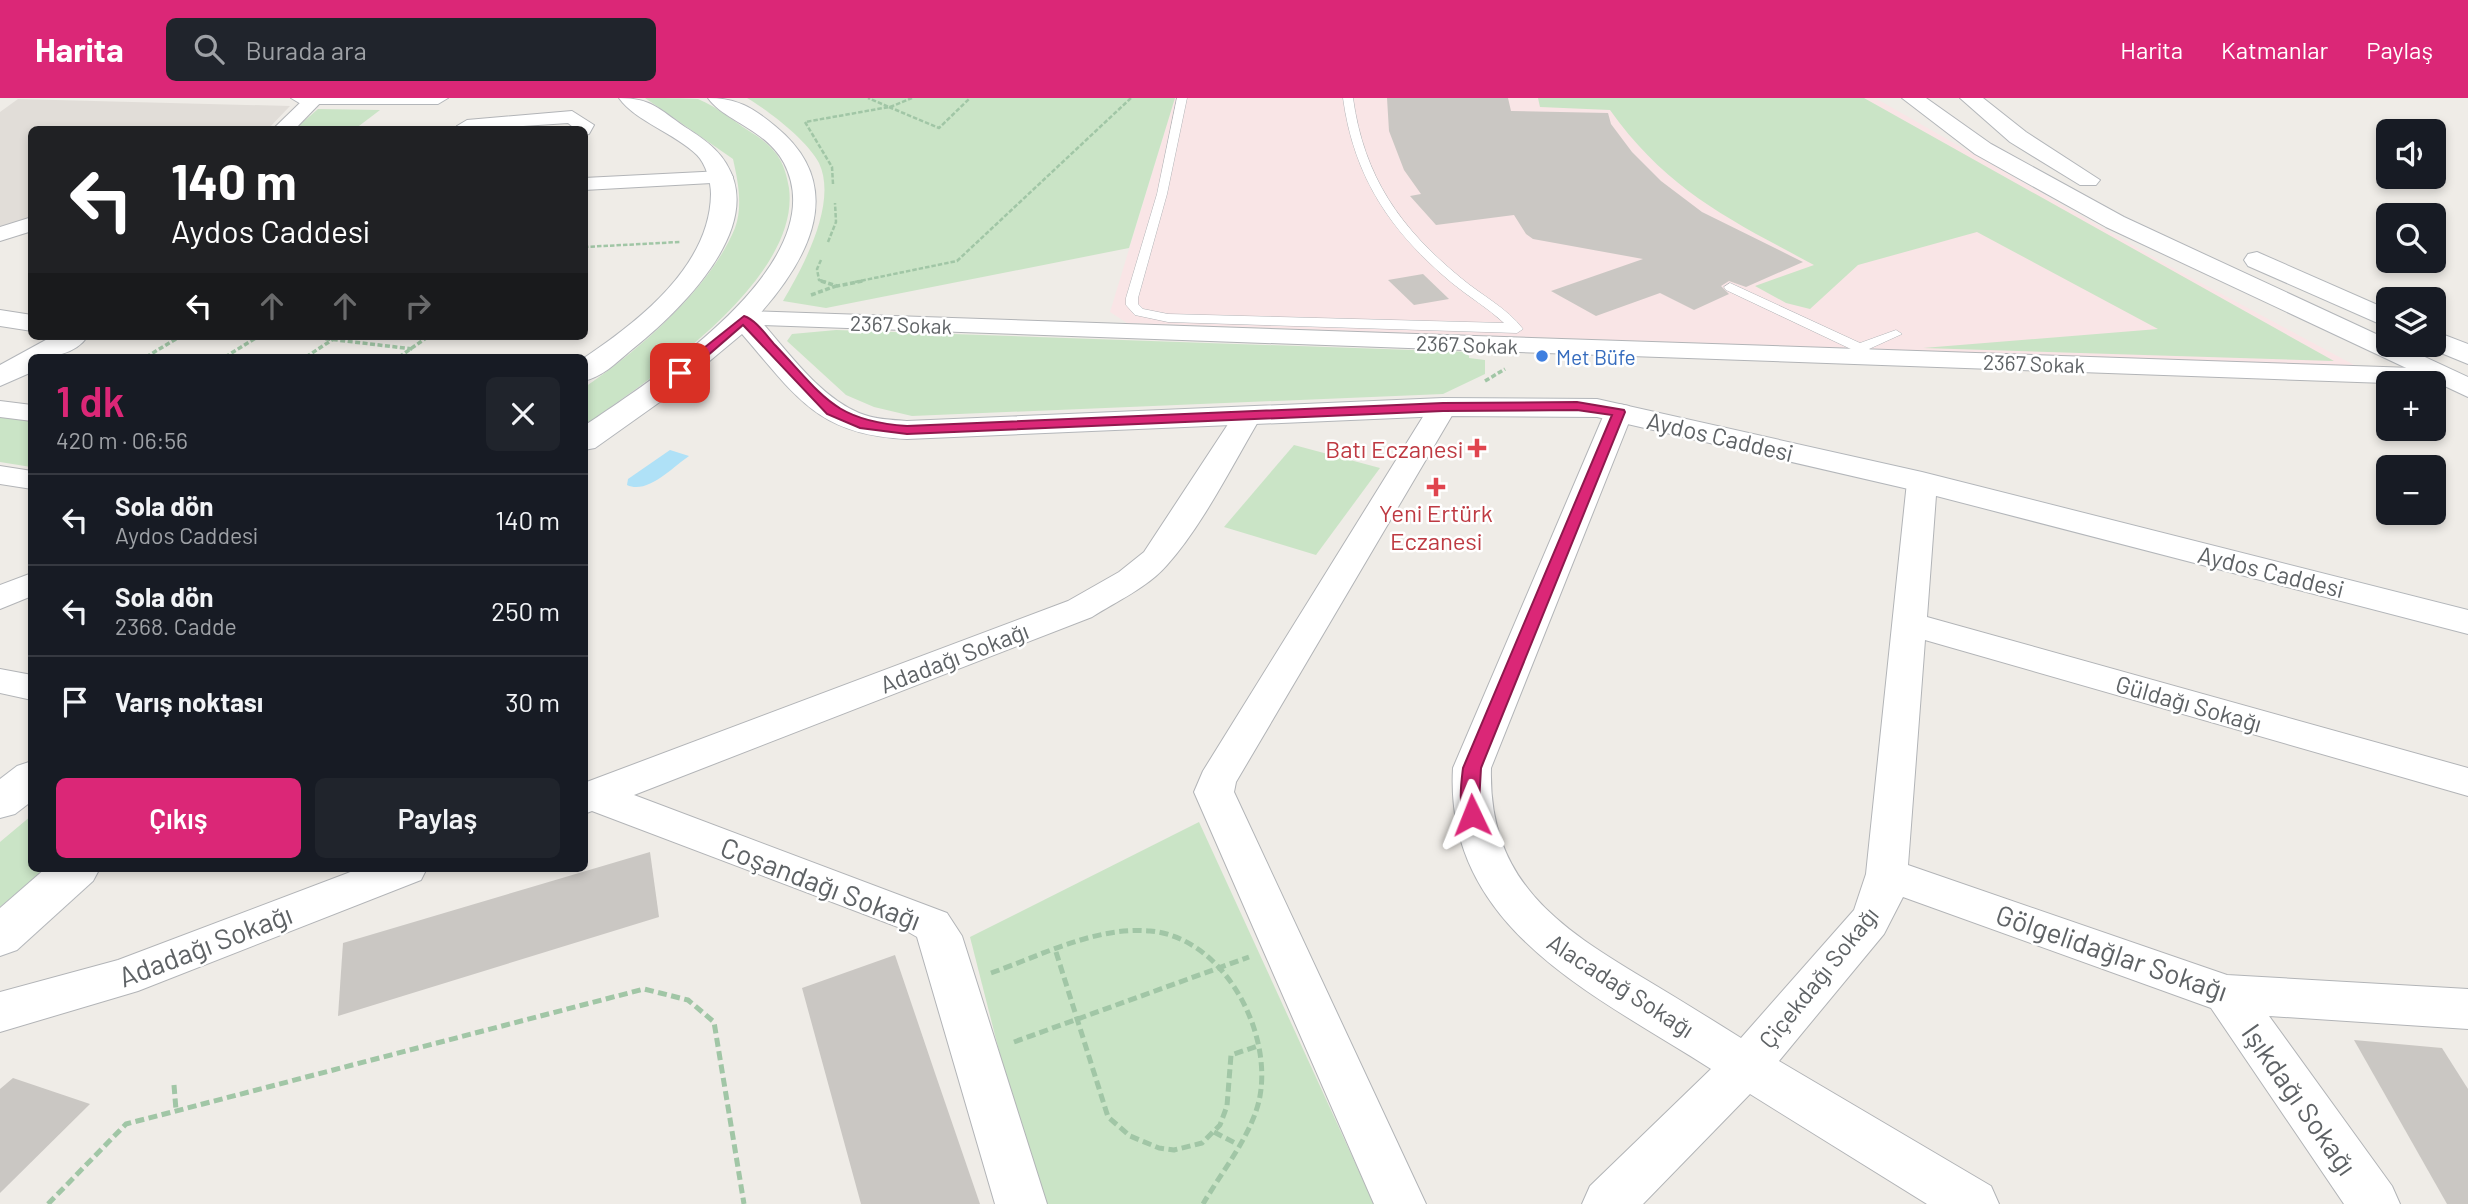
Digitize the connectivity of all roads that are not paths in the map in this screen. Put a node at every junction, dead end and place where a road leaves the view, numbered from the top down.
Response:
1 (301, 98) edge
2 (316, 98) edge
3 (438, 98) edge
4 (629, 98) edge
5 (718, 98) edge
6 (1182, 98) edge
7 (1348, 98) edge
8 (1912, 98) edge
9 (1970, 98) edge
10 (416, 99) edge
11 (467, 121) edge
12 (389, 122) dead end
13 (286, 126) edge
14 (584, 126) edge
15 (722, 177) junction
16 (588, 184) edge
17 (2105, 189) dead end
18 (28, 225) edge
19 (0, 234) edge
20 (2229, 248) dead end
21 (1730, 287) dead end
22 (2376, 314) edge
23 (0, 318) edge
24 (744, 319) junction
25 (28, 322) edge
26 (1896, 334) dead end
27 (67, 340) edge
28 (1528, 340) junction
29 (2446, 345) edge
30 (1865, 353) junction
31 (41, 354) edge
32 (2468, 355) edge
33 (28, 362) edge
34 (588, 369) edge
35 (2430, 371) edge
36 (2376, 374) edge
37 (0, 377) edge
38 (2446, 378) edge
39 (2468, 388) edge
40 (1443, 407) junction
41 (0, 409) edge
42 (1619, 412) junction
43 (28, 413) edge
44 (1248, 415) junction
45 (588, 438) edge
46 (1922, 482) junction
47 (28, 585) edge
48 (0, 598) edge
49 (2468, 622) edge
50 (1910, 624) junction
51 (0, 681) edge
52 (28, 687) edge
53 (28, 780) edge
54 (2468, 782) edge
55 (589, 797) edge
56 (0, 802) edge
57 (72, 872) edge
58 (396, 872) edge
59 (1887, 874) junction
60 (0, 936) edge
61 (2227, 995) junction
62 (2468, 1009) edge
63 (0, 1012) edge
64 (1746, 1066) junction
65 (1021, 1204) edge
66 (1400, 1204) edge
67 (1608, 1204) edge
68 (1973, 1204) edge
69 (2374, 1204) edge

1 - 2 street
2 - 10 street
2 - 13 street
3 - 10 street
4 - 15 street
5 - 24 street
6 - 28 lane
7 - 28 lane
8 - 35 street
9 - 17 street
10 - 12 street
11 - 14 street
15 - 16 street
15 - 34 street
18 - 19 street
20 - 22 street
21 - 30 lane
23 - 25 street
24 - 28 street, 2367 Sokak
24 - 44 street, Aydos Caddesi
24 - 45 street
26 - 30 lane
27 - 31 street
28 - 30 street, 2367 Sokak
29 - 32 street
30 - 36 street, 2367 Sokak
33 - 37 street
38 - 39 street
40 - 42 street, Aydos Caddesi
40 - 44 street, Aydos Caddesi
40 - 66 street
41 - 43 street
42 - 46 street, Aydos Caddesi
42 - 64 street, Alacadağ Sokağı
44 - 55 street, Adadağı Sokağı
46 - 49 street, Aydos Caddesi
46 - 50 street, Çiçekdağı Sokağı
47 - 48 street
50 - 54 street, Güldağı Sokağı
50 - 59 street, Çiçekdağı Sokağı
51 - 52 street
53 - 56 street
55 - 65 street, Coşandağı Sokağı
57 - 60 street
58 - 63 street, Adadağı Sokağı
59 - 61 street, Gölgelidağlar Sokağı
59 - 64 street, Çiçekdağı Sokağı
61 - 62 street, Gölgelidağlar Sokağı
61 - 69 street, Işıkdağı Sokağı
64 - 67 street, Çiçekdağı Sokağı
64 - 68 street, Alacadağ Sokağı

